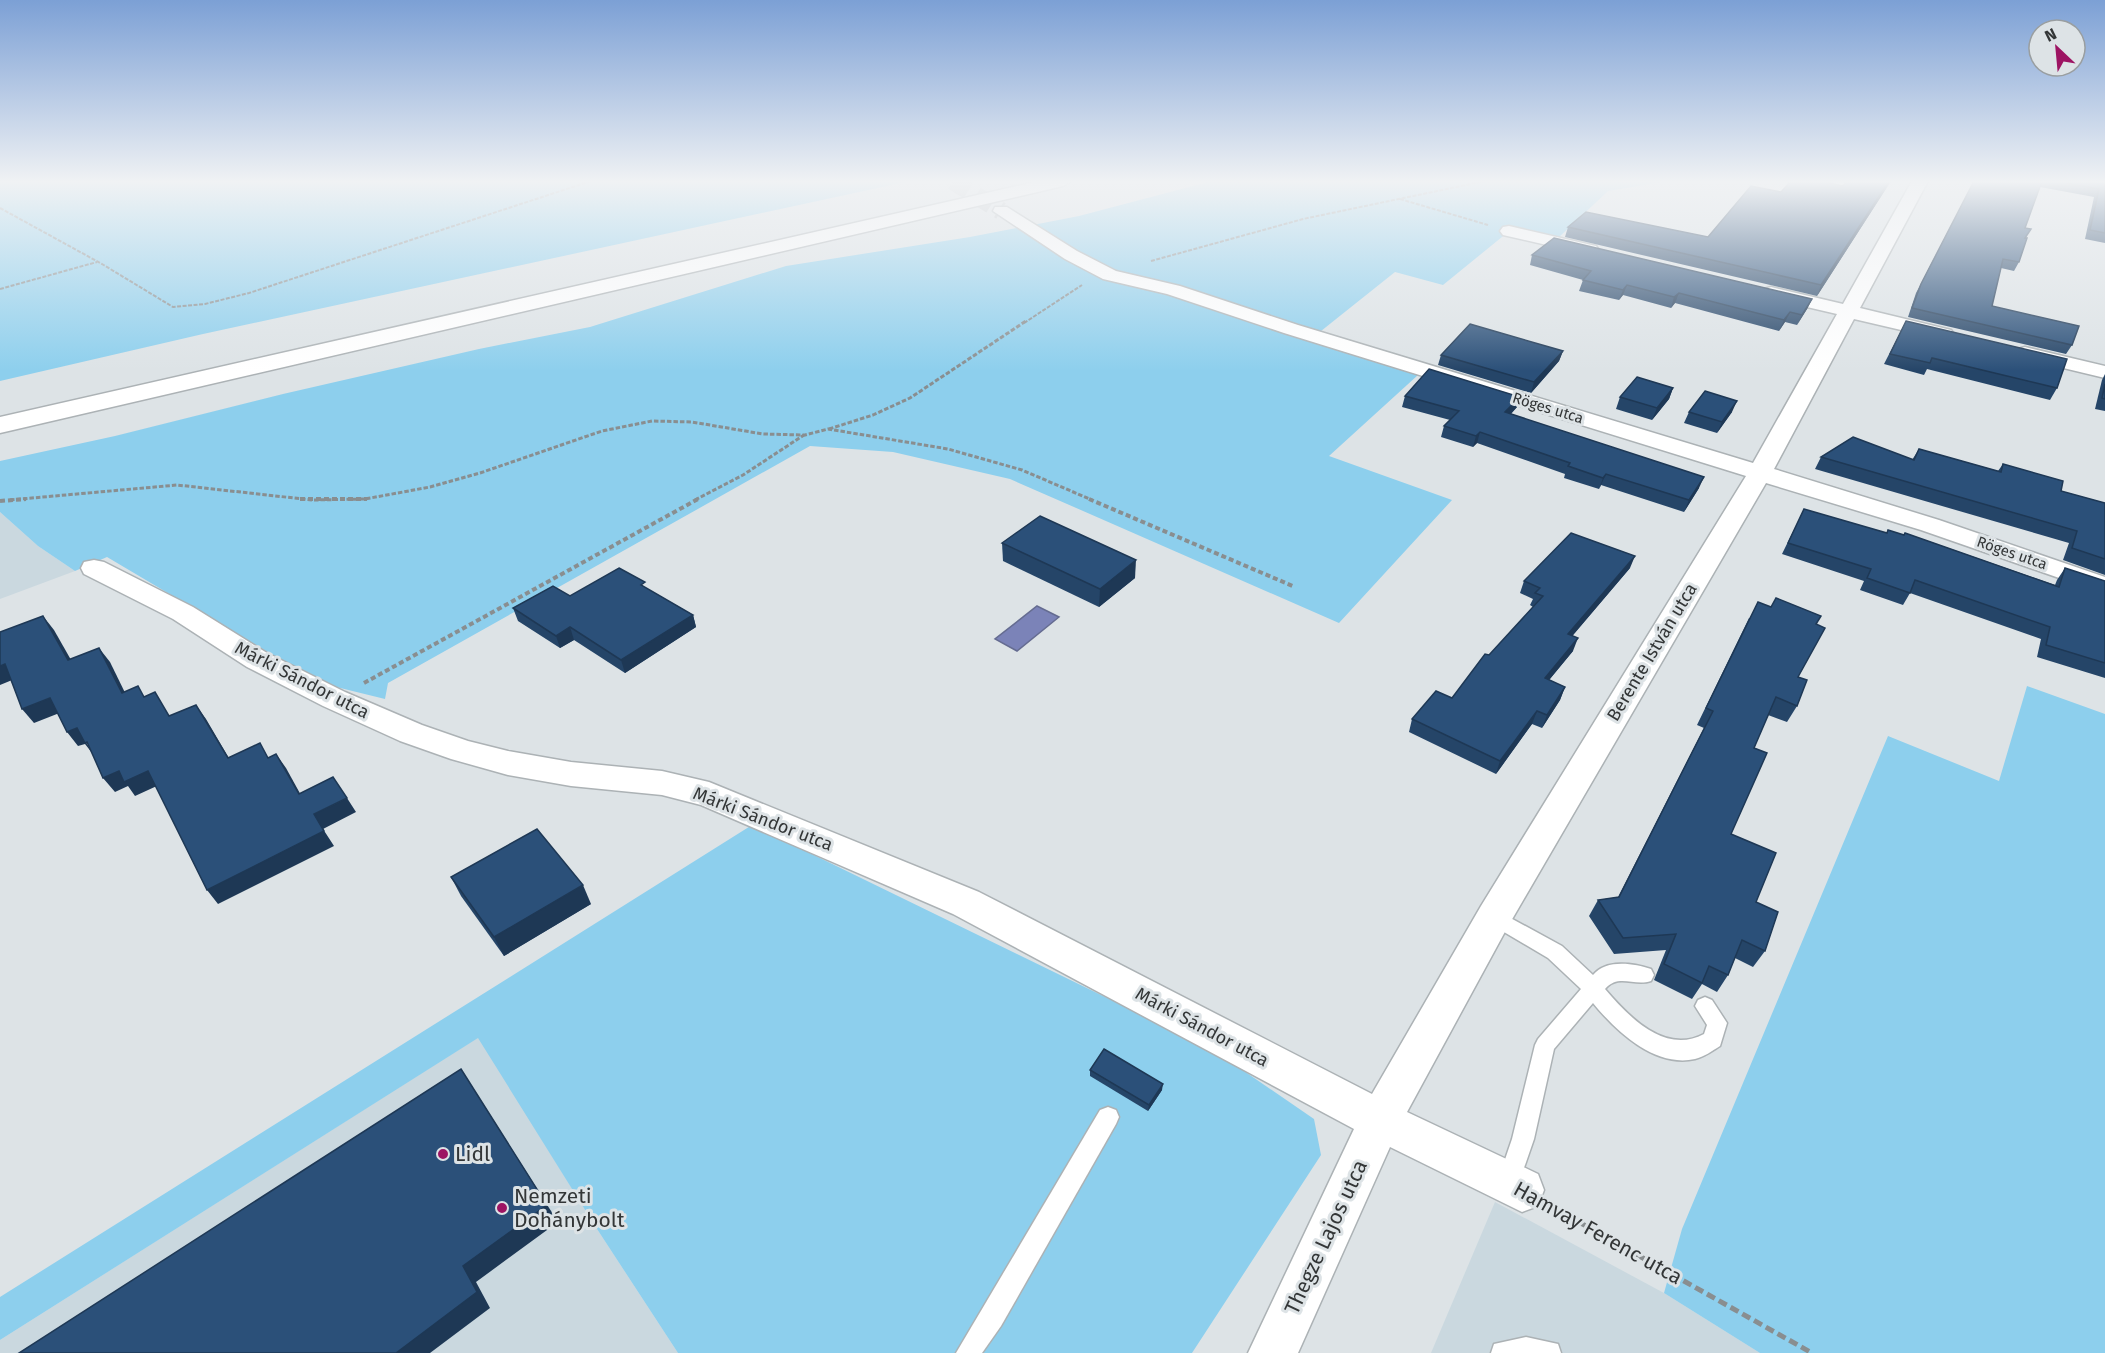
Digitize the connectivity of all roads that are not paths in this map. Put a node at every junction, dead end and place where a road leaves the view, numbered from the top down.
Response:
1 (714, 244) edge
2 (788, 244) edge
3 (1054, 244) edge
4 (1565, 244) edge
5 (1886, 244) edge
6 (1611, 255) edge
7 (1758, 290) edge
8 (1850, 311) junction
9 (1957, 337) edge
10 (2002, 348) edge
11 (2105, 372) edge
12 (12, 402) dead end
13 (0, 425) edge
14 (1760, 473) junction
15 (94, 568) dead end
16 (2105, 586) edge
17 (1494, 917) junction
18 (1644, 975) dead end
19 (1592, 987) junction
20 (1705, 1006) dead end
21 (1108, 1117) dead end
22 (1380, 1120) junction
23 (1515, 1187) joint
24 (968, 1353) edge
25 (1273, 1353) edge
26 (1503, 1353) edge
27 (1549, 1353) edge

1 - 12 highway
2 - 13 highway
3 - 14 street, Röges utca
4 - 6 street
5 - 8 street, Berente István utca
7 - 8 street
8 - 9 street
8 - 14 street, Berente István utca
10 - 11 street
14 - 16 street, Röges utca
14 - 17 street, Berente István utca
15 - 22 street, Márki Sándor utca
17 - 19 lane
17 - 22 street, Berente István utca
18 - 19 lane
19 - 20 lane
19 - 23 lane
21 - 24 lane
22 - 23 street, Hamvay Ferenc utca
22 - 25 street, Thegze Lajos utca
26 - 27 lane

